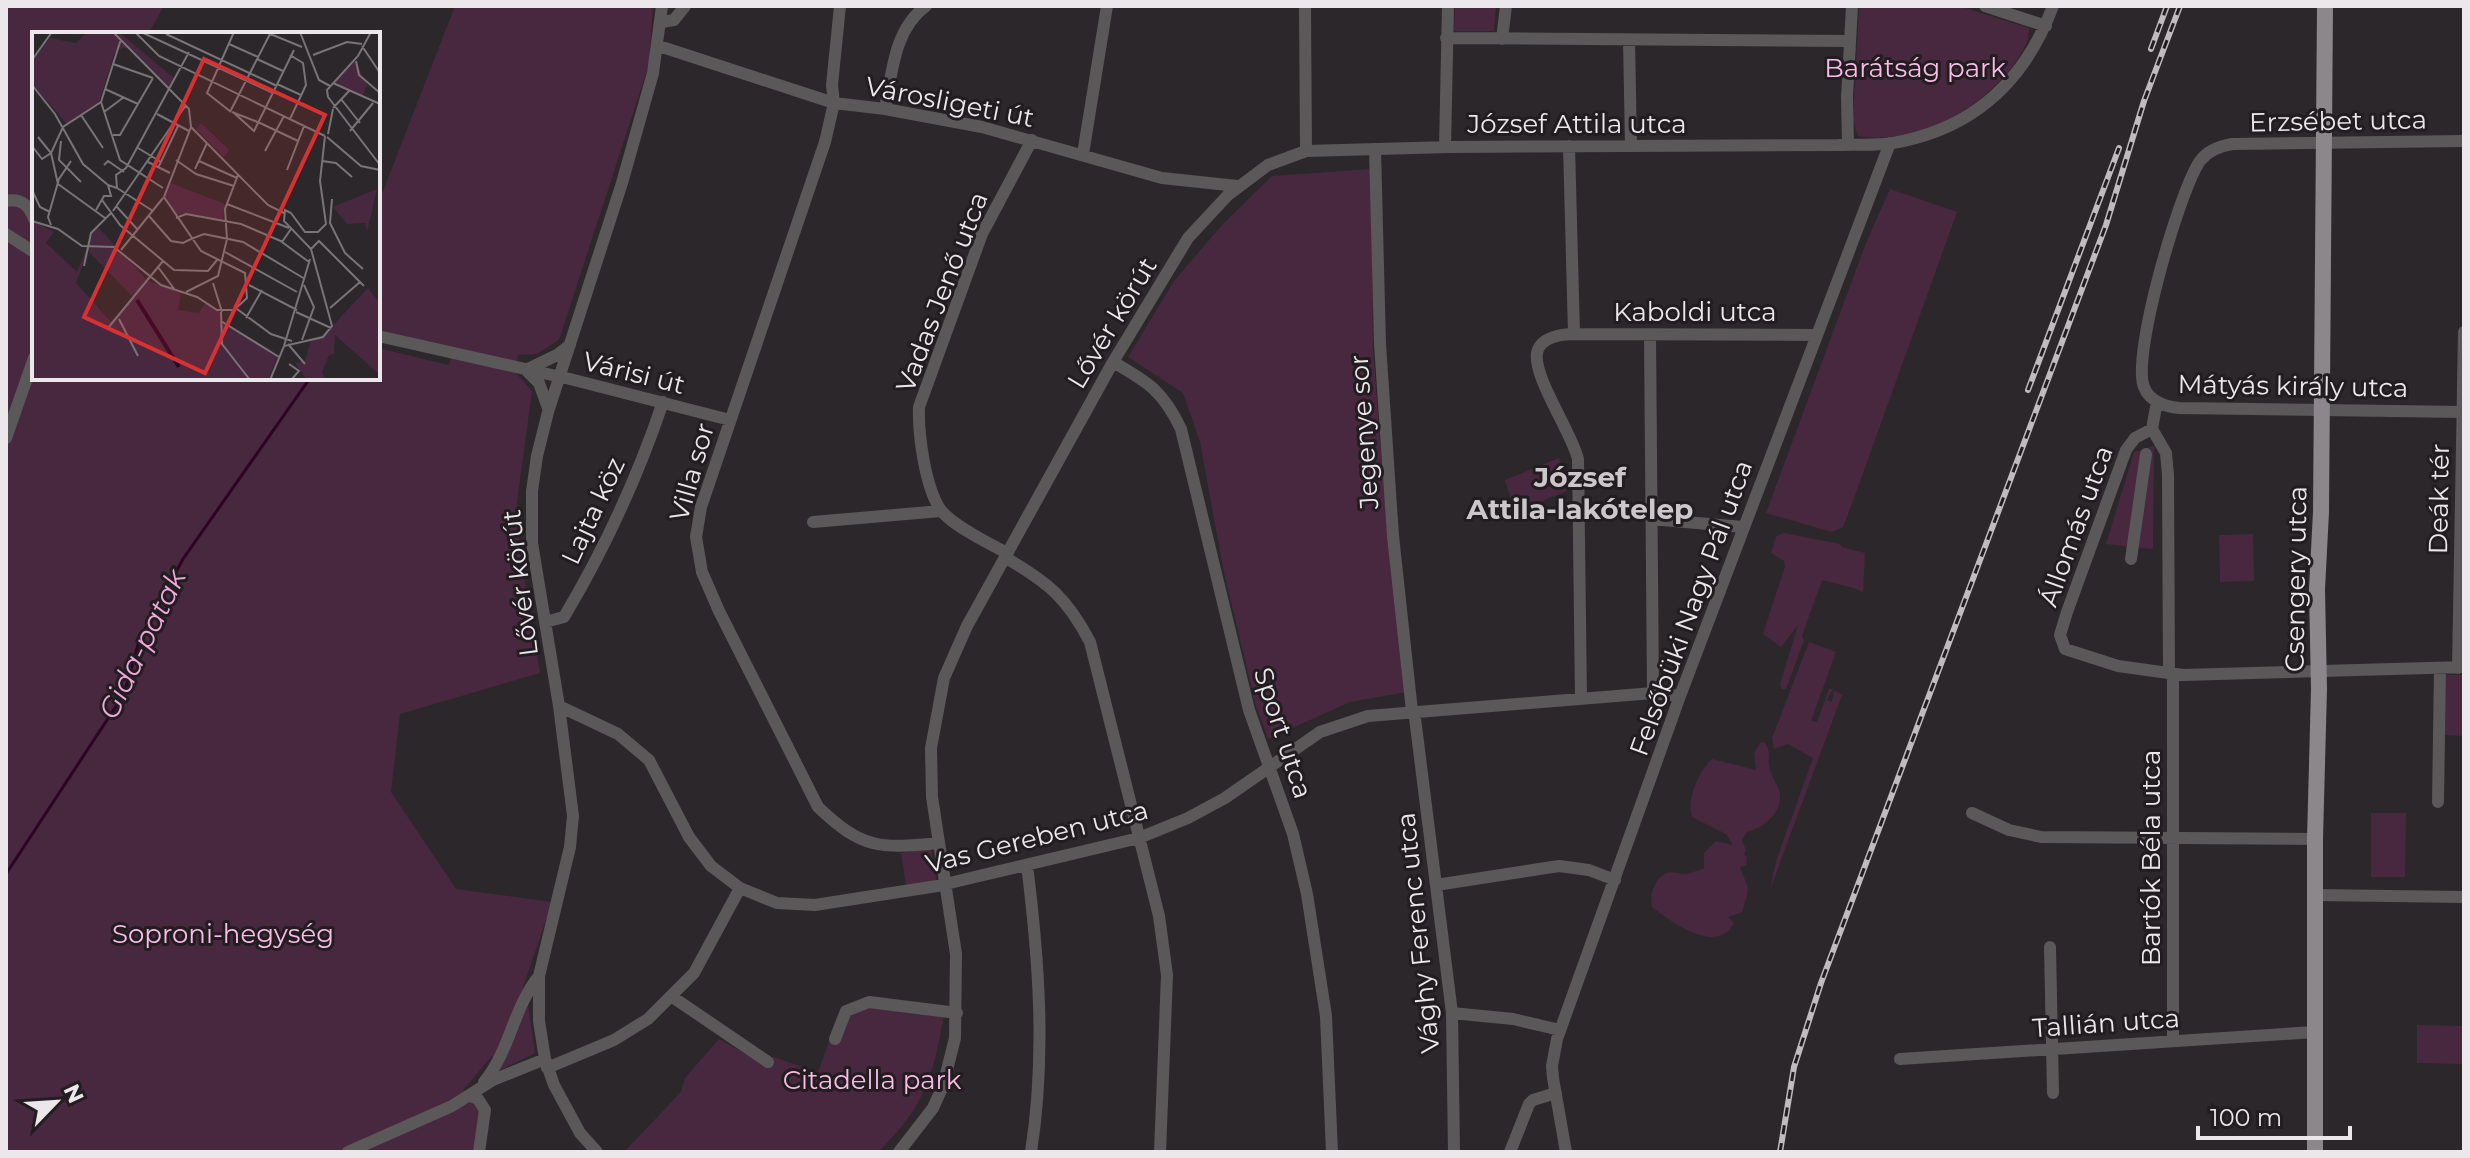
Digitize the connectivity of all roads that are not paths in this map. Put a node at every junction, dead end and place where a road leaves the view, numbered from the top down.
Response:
1 (662, 6) edge
2 (685, 6) edge
3 (840, 6) edge
4 (926, 6) edge
5 (1107, 6) edge
6 (1305, 6) edge
7 (1448, 6) edge
8 (1506, 6) edge
9 (1852, 6) edge
10 (1985, 6) edge
11 (2053, 6) edge
12 (2325, 6) edge
13 (662, 22) junction
14 (2046, 26) junction
15 (1446, 38) junction
16 (1502, 39) junction
17 (1629, 40) junction
18 (1848, 41) junction
19 (659, 46) junction
20 (834, 103) junction
21 (885, 109) junction
22 (1032, 140) junction
23 (2464, 141) edge
24 (1890, 143) junction
25 (2322, 144) junction
26 (1848, 145) junction
27 (1569, 146) junction
28 (1631, 146) junction
29 (1445, 147) junction
30 (1375, 149) junction
31 (1306, 151) junction
32 (1083, 154) junction
33 (1237, 186) junction
34 (6, 201) edge
35 (32, 215) edge
36 (6, 234) edge
37 (32, 251) edge
38 (2464, 332) edge
39 (1574, 334) junction
40 (1650, 335) junction
41 (1817, 335) junction
42 (380, 336) edge
43 (572, 343) junction
44 (1113, 362) junction
45 (32, 364) edge
46 (526, 370) junction
47 (2141, 373) joint
48 (559, 377) junction
49 (663, 402) junction
50 (2157, 403) junction
51 (2322, 409) junction
52 (548, 412) junction
53 (2463, 412) edge
54 (730, 420) junction
55 (2152, 429) junction
56 (6, 438) edge
57 (2146, 454) dead end
58 (941, 511) junction
59 (1651, 519) junction
60 (813, 522) dead end
61 (1743, 527) junction
62 (1006, 556) junction
63 (2131, 559) dead end
64 (545, 622) junction
65 (2461, 667) edge
66 (2440, 668) junction
67 (2318, 672) junction
68 (2171, 674) junction
69 (1653, 693) junction
70 (1680, 696) junction
71 (1581, 699) junction
72 (559, 706) junction
73 (1413, 710) junction
74 (1270, 765) junction
75 (2438, 802) dead end
76 (1972, 813) dead end
77 (1139, 838) junction
78 (2315, 839) junction
79 (2173, 840) junction
80 (938, 843) junction
81 (1027, 865) junction
82 (1615, 880) junction
83 (946, 884) junction
84 (1436, 885) junction
85 (740, 888) junction
86 (2315, 895) junction
87 (2464, 897) edge
88 (2050, 947) dead end
89 (539, 976) junction
90 (671, 996) junction
91 (957, 1013) junction
92 (1452, 1013) junction
93 (1560, 1030) junction
94 (2315, 1032) junction
95 (835, 1039) dead end
96 (2173, 1041) junction
97 (2051, 1048) junction
98 (1900, 1059) dead end
99 (768, 1062) dead end
100 (546, 1064) junction
101 (481, 1085) junction
102 (1556, 1093) junction
103 (2053, 1093) dead end
104 (470, 1096) junction
105 (1560, 1124) junction
106 (348, 1152) edge
107 (479, 1152) edge
108 (597, 1152) edge
109 (899, 1152) edge
110 (1031, 1152) edge
111 (1160, 1152) edge
112 (1332, 1152) edge
113 (1454, 1152) edge
114 (1510, 1152) edge
115 (1559, 1152) edge
116 (1566, 1152) edge
117 (2315, 1152) edge

1 - 13 street, Lővér körút
2 - 13 street
3 - 20 street, Villa sor
4 - 21 street
5 - 32 street
6 - 31 street
7 - 15 street
8 - 16 street
9 - 18 street
10 - 14 street
11 - 14 street
12 - 25 main road, Csengery utca
13 - 19 street, Lővér körút
14 - 24 street
15 - 16 street
15 - 29 street
16 - 17 street
17 - 18 street
17 - 28 street
18 - 26 street
19 - 20 street, Városligeti út
19 - 43 street, Lővér körút
20 - 21 street, Városligeti út
20 - 54 street, Villa sor
21 - 22 street, Városligeti út
22 - 32 street, Városligeti út
22 - 58 street, Vadas Jenő utca
23 - 25 street, Erzsébet utca
24 - 26 street, József Attila utca
24 - 41 street, Felsőbüki Nagy Pál utca
25 - 47 street, Erzsébet utca
25 - 51 main road, Csengery utca
26 - 28 street, József Attila utca
27 - 28 street, József Attila utca
27 - 29 street, József Attila utca
27 - 39 street
29 - 30 street, József Attila utca
30 - 31 street, József Attila utca
30 - 73 street, Jegenye sor
31 - 33 street, Lővér körút
32 - 33 street, Városligeti út
33 - 44 street, Lővér körút
34 - 35 street
36 - 37 street
38 - 53 street, Deák tér
39 - 40 street, Kaboldi utca
39 - 71 street
40 - 41 street, Kaboldi utca
40 - 59 street
41 - 61 street, Felsőbüki Nagy Pál utca
42 - 46 street, Várisi út
43 - 46 street, Várisi út
43 - 48 street, Lővér körút
44 - 62 street, Lővér körút
44 - 74 street, Sport utca
45 - 56 street
46 - 48 street, Várisi út
46 - 52 street
47 - 50 street, Mátyás király utca
48 - 49 street, Várisi út
48 - 52 street, Lővér körút
49 - 54 street, Várisi út
49 - 64 street, Lajta köz
50 - 51 street, Mátyás király utca
50 - 55 street
51 - 53 street, Mátyás király utca
51 - 67 main road, Csengery utca
52 - 64 street, Lővér körút
53 - 65 street, Deák tér
54 - 80 street, Villa sor
55 - 68 street, Bartók Béla utca
55 - 68 street, Állomás utca
57 - 63 street
58 - 60 street
58 - 62 street
59 - 61 street
59 - 69 street
61 - 70 street, Felsőbüki Nagy Pál utca
62 - 77 street
62 - 80 street, Lővér körút
64 - 72 street, Lővér körút
65 - 66 street
66 - 67 street
66 - 75 street
67 - 68 street
67 - 78 main road, Csengery utca
68 - 79 street, Bartók Béla utca
69 - 70 street, Vas Gereben utca
69 - 71 street, Vas Gereben utca
70 - 82 street, Felsőbüki Nagy Pál utca
71 - 73 street, Vas Gereben utca
72 - 85 street, Vas Gereben utca
72 - 89 street, Lővér körút
73 - 74 street, Vas Gereben utca
73 - 84 street, Vághy Ferenc utca
74 - 77 street, Vas Gereben utca
74 - 112 street, Sport utca
76 - 79 street
77 - 81 street, Vas Gereben utca
77 - 111 street
78 - 79 street
78 - 86 main road, Csengery utca
79 - 96 street, Bartók Béla utca
80 - 83 street, Lővér körút
81 - 83 street, Vas Gereben utca
81 - 110 street
82 - 84 street
82 - 93 street, Felsőbüki Nagy Pál utca
83 - 85 street, Vas Gereben utca
83 - 91 street, Lővér körút
84 - 92 street, Vághy Ferenc utca
85 - 90 street
86 - 87 street
86 - 94 main road, Csengery utca
88 - 97 street
89 - 100 street, Lővér körút
89 - 101 street
90 - 99 street
90 - 100 street
91 - 95 street
91 - 109 street, Lővér körút
92 - 93 street
92 - 113 street, Vághy Ferenc utca
93 - 102 street, Felsőbüki Nagy Pál utca
94 - 96 street, Tallián utca
94 - 117 main road, Csengery utca
96 - 97 street, Tallián utca
97 - 98 street, Tallián utca
97 - 103 street
100 - 101 street
100 - 108 street, Lővér körút
101 - 104 street
102 - 105 street, Felsőbüki Nagy Pál utca
102 - 114 street
104 - 106 street
104 - 107 street
105 - 115 street
105 - 116 street

